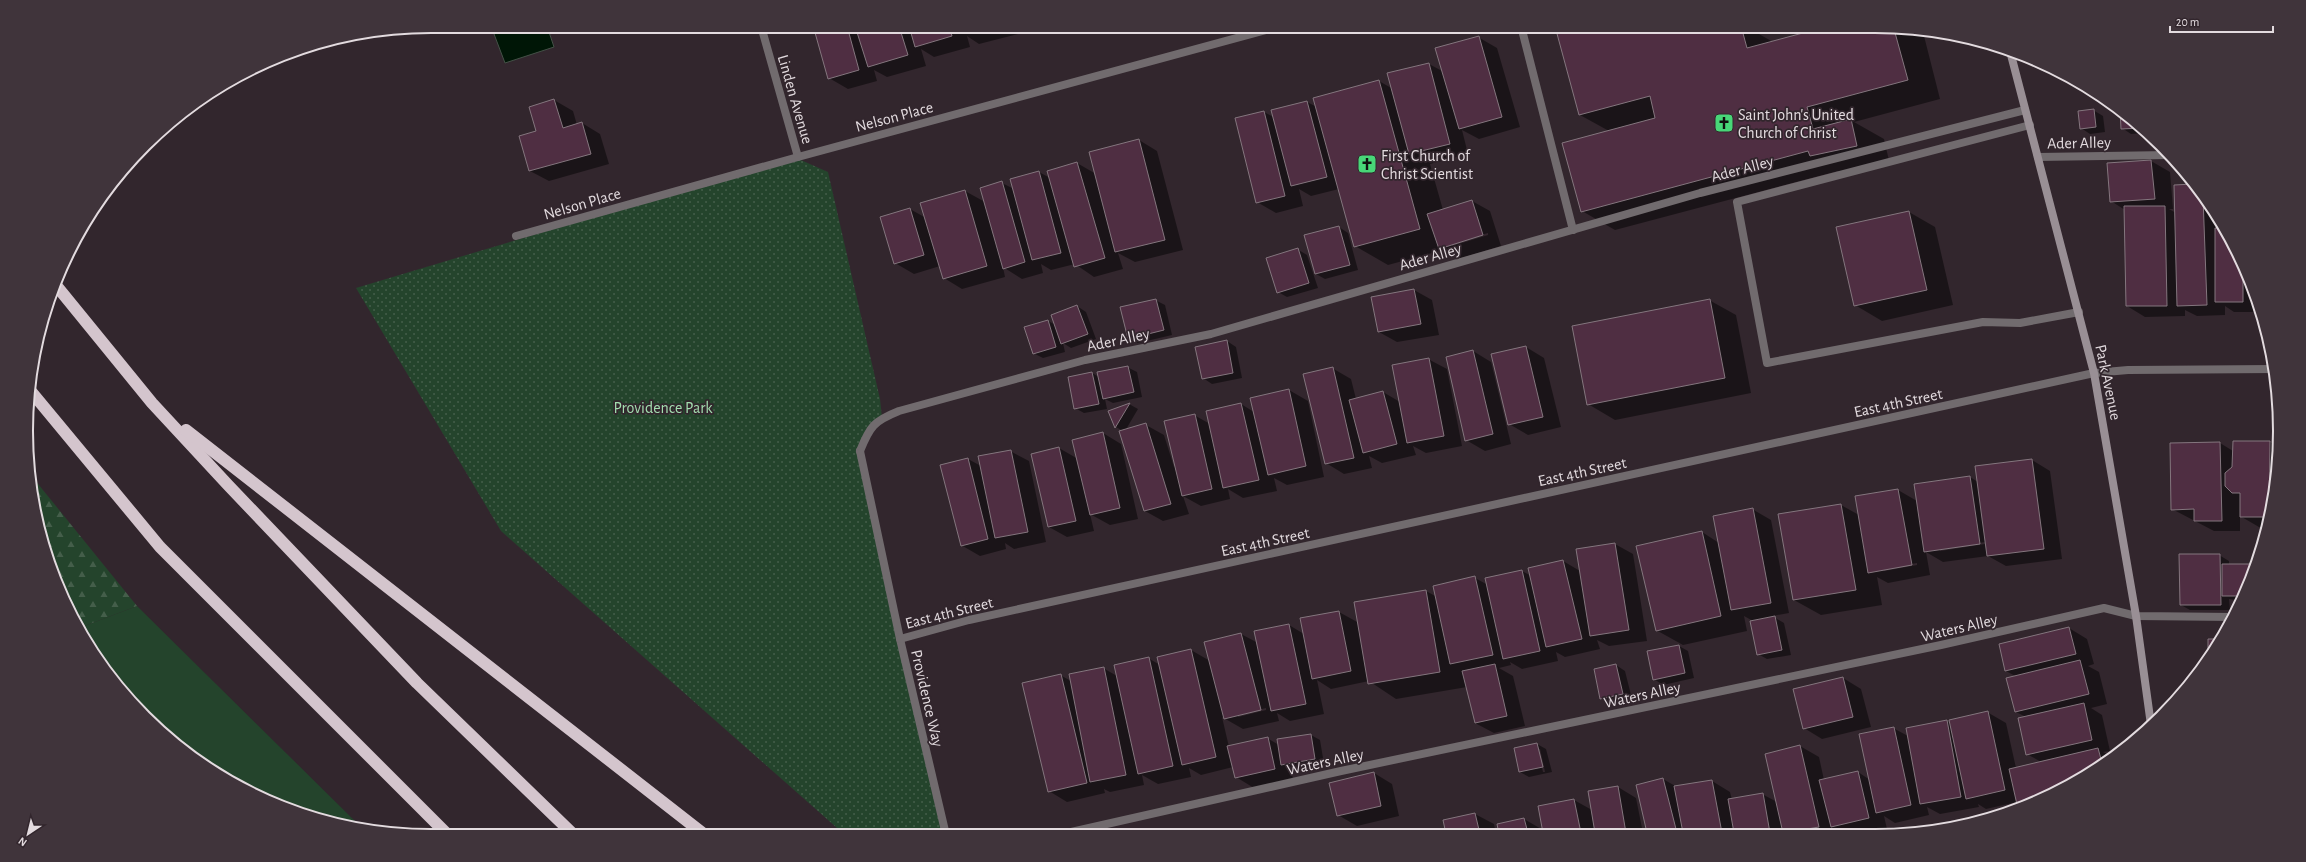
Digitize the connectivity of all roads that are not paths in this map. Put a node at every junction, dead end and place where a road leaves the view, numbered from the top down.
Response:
1 (763, 33) edge
2 (1256, 33) edge
3 (1523, 33) edge
4 (2012, 57) edge
5 (2025, 110) junction
6 (2030, 126) junction
7 (2161, 155) edge
8 (798, 156) junction
9 (2038, 157) junction
10 (1573, 230) junction
11 (516, 236) dead end
12 (59, 289) edge
13 (2079, 312) junction
14 (2268, 369) edge
15 (2094, 373) junction
16 (35, 396) edge
17 (152, 403) junction
18 (860, 450) joint
19 (2136, 616) junction
20 (2227, 617) edge
21 (900, 639) junction
22 (2150, 718) edge
23 (443, 829) edge
24 (568, 829) edge
25 (697, 829) edge
26 (945, 829) edge
27 (1080, 829) edge

1 - 8 street, Linden Avenue
2 - 8 street, Nelson Place
3 - 10 street
4 - 5 street, Park Avenue
5 - 6 street, Park Avenue
5 - 10 street, Ader Alley
6 - 9 street, Park Avenue
6 - 13 street
7 - 9 street, Ader Alley
8 - 11 street, Nelson Place
9 - 13 street, Park Avenue
10 - 18 street, Ader Alley
12 - 17 highway
13 - 15 street, Park Avenue
14 - 15 street, East 4th Street
15 - 19 street, Park Avenue
15 - 21 street, East 4th Street
16 - 23 highway
17 - 24 highway
17 - 25 highway
18 - 21 street, Providence Way
19 - 20 street, Waters Alley
19 - 22 street, Park Avenue
19 - 27 street, Waters Alley
21 - 26 street, Providence Way

